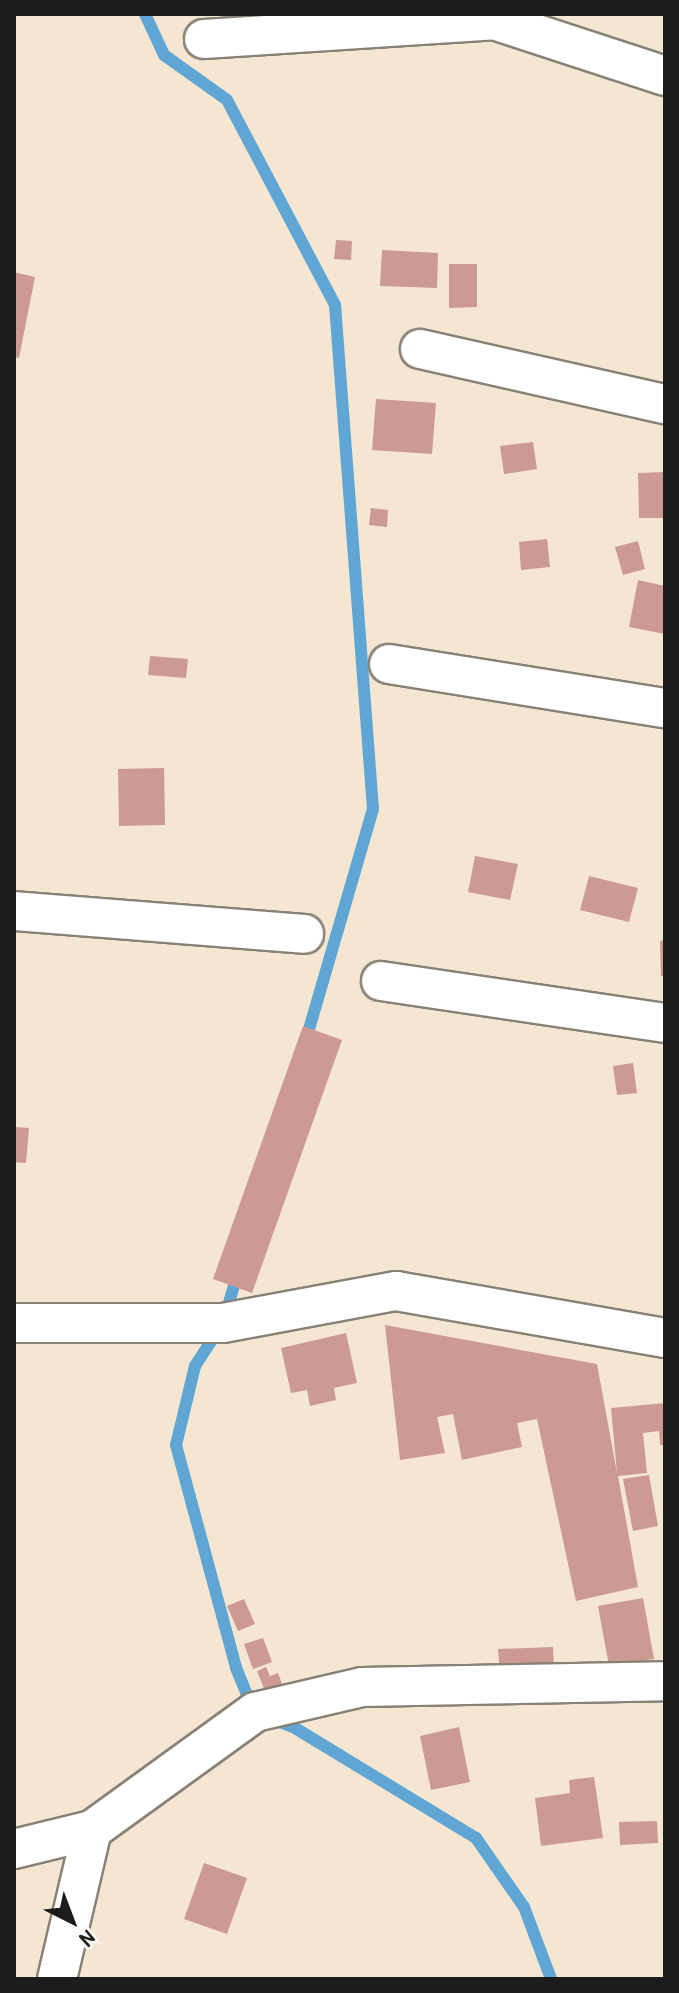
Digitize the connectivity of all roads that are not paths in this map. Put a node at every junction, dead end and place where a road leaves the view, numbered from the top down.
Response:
1 (204, 39) dead end
2 (665, 76) edge
3 (420, 349) dead end
4 (665, 404) edge
5 (389, 664) dead end
6 (665, 708) edge
7 (14, 911) edge
8 (304, 934) dead end
9 (381, 981) dead end
10 (665, 1023) edge
11 (14, 1323) edge
12 (665, 1338) edge
13 (665, 1681) edge
14 (92, 1830) junction
15 (14, 1849) edge
16 (57, 1979) edge

1 - 2 street
3 - 4 street
5 - 6 street
7 - 8 street
9 - 10 street
11 - 12 street
13 - 14 street
14 - 15 street
14 - 16 street

